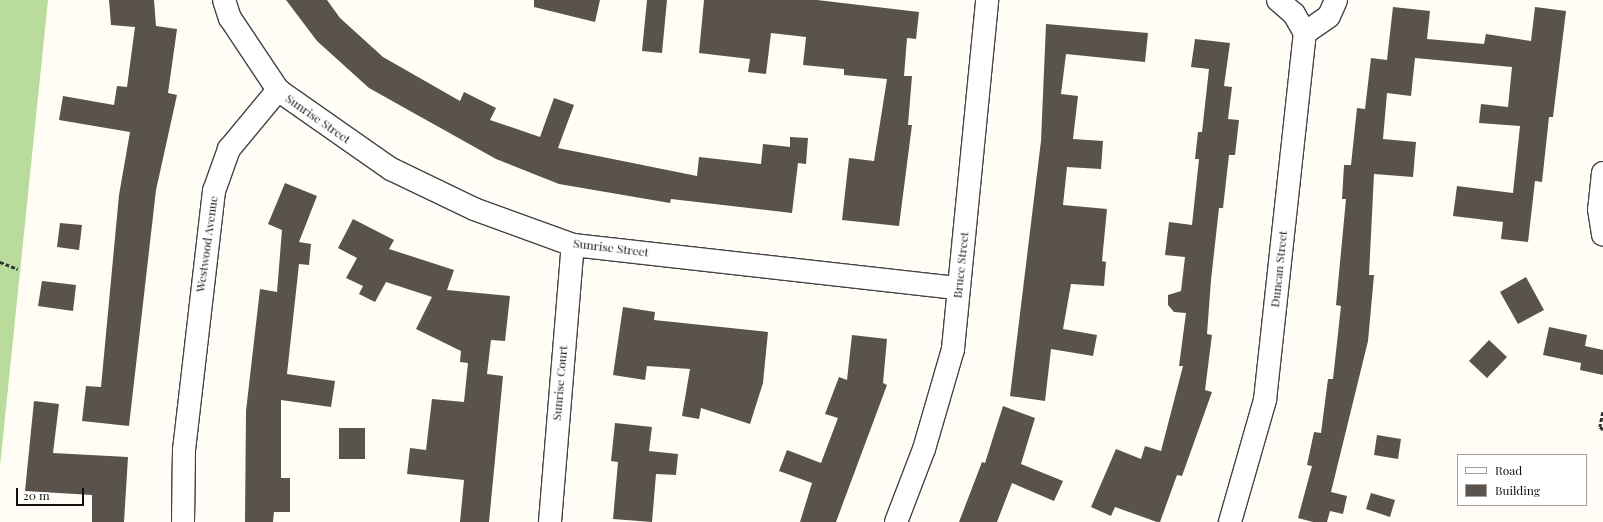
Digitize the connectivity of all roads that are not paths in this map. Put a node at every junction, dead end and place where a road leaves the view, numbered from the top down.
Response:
1 (224, 0) edge
2 (988, 0) edge
3 (1336, 0) edge
4 (1286, 7) edge
5 (1304, 33) junction
6 (278, 90) junction
7 (1603, 173) edge
8 (1603, 235) edge
9 (573, 245) junction
10 (959, 288) junction
11 (183, 522) edge
12 (550, 522) edge
13 (896, 522) edge
14 (1230, 522) edge

1 - 6 street
2 - 10 street, Bruce Street
3 - 5 street
4 - 5 street
5 - 14 street, Duncan Street
6 - 9 street, Sunrise Street
6 - 11 street, Westwood Avenue
7 - 8 street
9 - 10 street, Sunrise Street
9 - 12 street, Sunrise Court
10 - 13 street, Bruce Street

